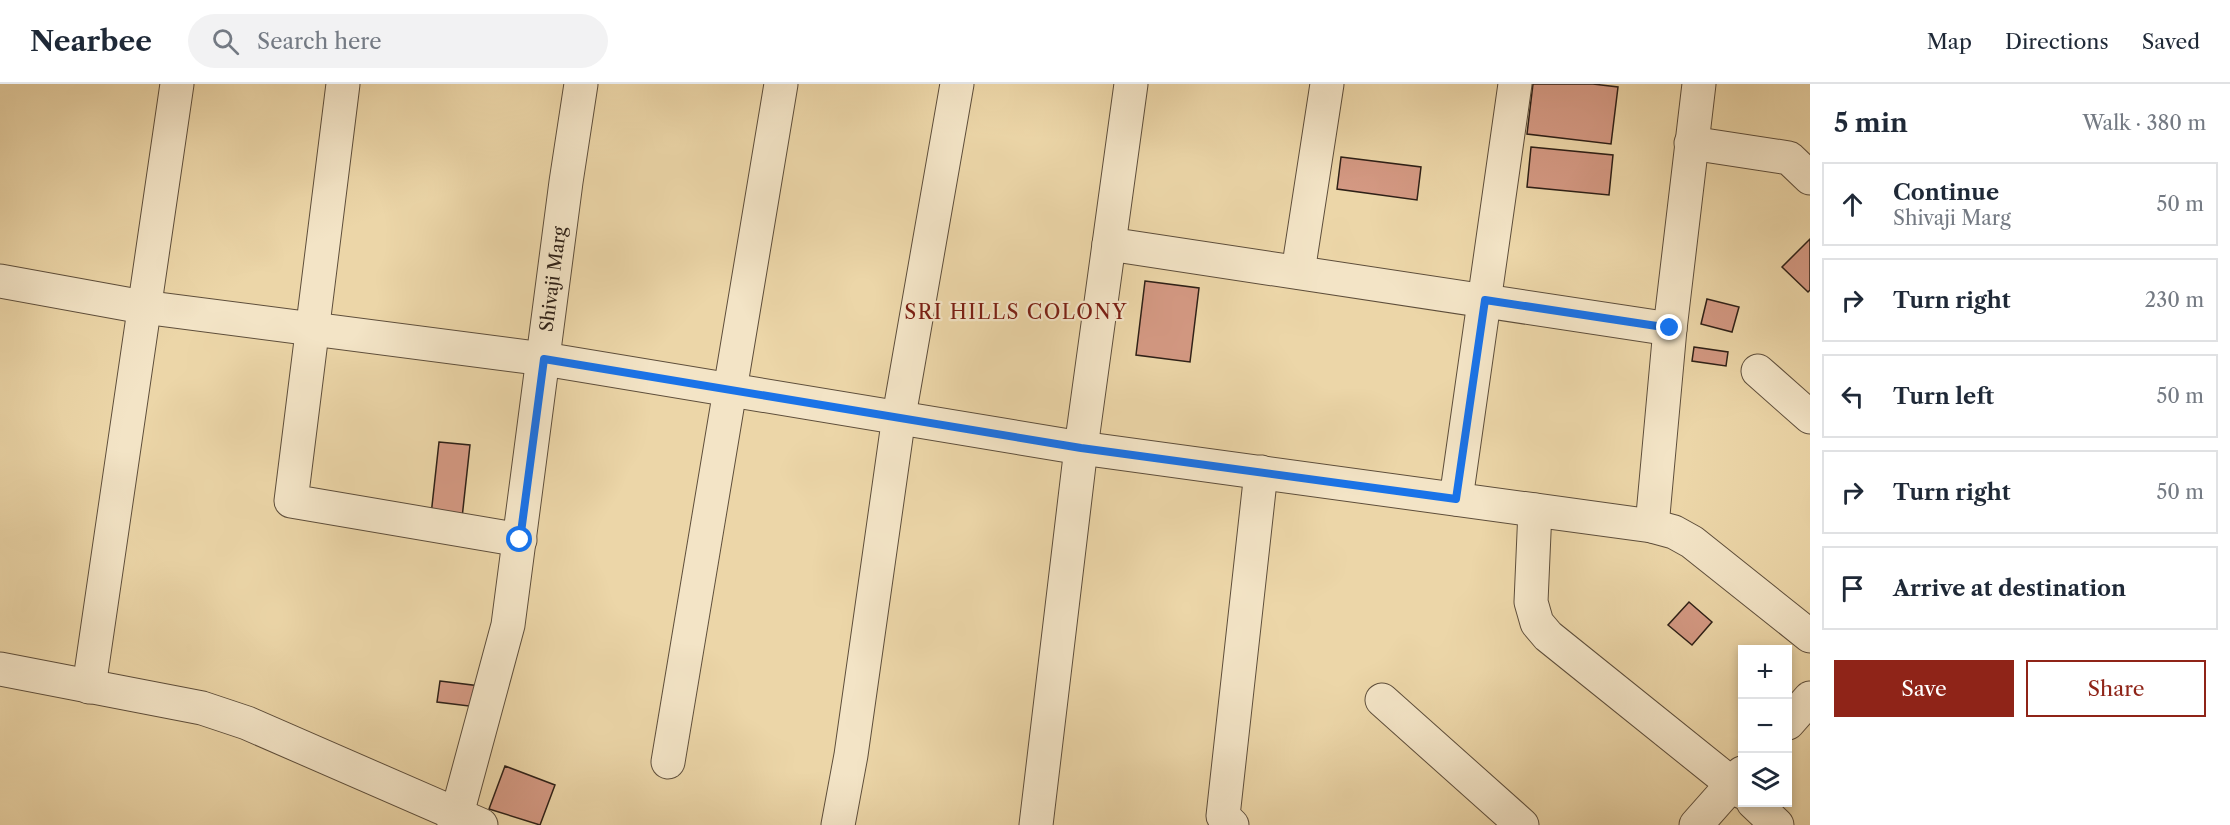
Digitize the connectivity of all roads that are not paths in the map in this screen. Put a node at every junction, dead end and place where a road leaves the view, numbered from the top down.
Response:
1 (177, 84) edge
2 (343, 84) edge
3 (581, 84) edge
4 (781, 84) edge
5 (957, 84) edge
6 (1131, 84) edge
7 (1327, 84) edge
8 (1515, 84) edge
9 (1699, 84) edge
10 (1691, 143) junction
11 (1810, 178) edge
12 (1109, 244) junction
13 (1299, 272) junction
14 (0, 281) edge
15 (1485, 300) junction
16 (143, 307) junction
17 (312, 328) junction
18 (1670, 328) junction
19 (544, 359) junction
20 (1758, 371) dead end
21 (730, 390) junction
22 (899, 416) junction
23 (1810, 417) edge
24 (1081, 448) junction
25 (1261, 472) junction
26 (1456, 499) junction
27 (1535, 510) junction
28 (1652, 525) junction
29 (520, 540) junction
30 (1810, 636) edge
31 (0, 669) edge
32 (89, 687) junction
33 (1810, 698) edge
34 (1382, 700) dead end
35 (1792, 718) edge
36 (669, 762) dead end
37 (1738, 784) edge
38 (1738, 792) edge
39 (1760, 807) edge
40 (464, 822) edge
41 (838, 825) edge
42 (1036, 825) edge
43 (1232, 825) edge
44 (1522, 825) edge
45 (1696, 825) edge
46 (1777, 825) edge

1 - 16 street
2 - 17 street
3 - 19 street, Shivaji Marg
4 - 21 street
5 - 22 street
6 - 12 street
7 - 13 street
8 - 15 street
9 - 10 street
10 - 11 street
10 - 18 street
12 - 13 street
12 - 24 street
13 - 15 street
14 - 16 street
15 - 18 street
15 - 26 street
16 - 17 street
16 - 32 street
17 - 19 street
17 - 29 street
18 - 28 street
19 - 21 street
19 - 29 street, Shivaji Marg
20 - 23 street
21 - 22 street
21 - 36 street
22 - 24 street
22 - 41 street
24 - 25 street
24 - 42 street
25 - 26 street
25 - 43 street
26 - 27 street
27 - 28 street
27 - 37 street
28 - 30 street
29 - 40 street, Shivaji Marg
31 - 32 street
32 - 40 street
33 - 35 street
34 - 44 street
38 - 45 street
39 - 46 street

